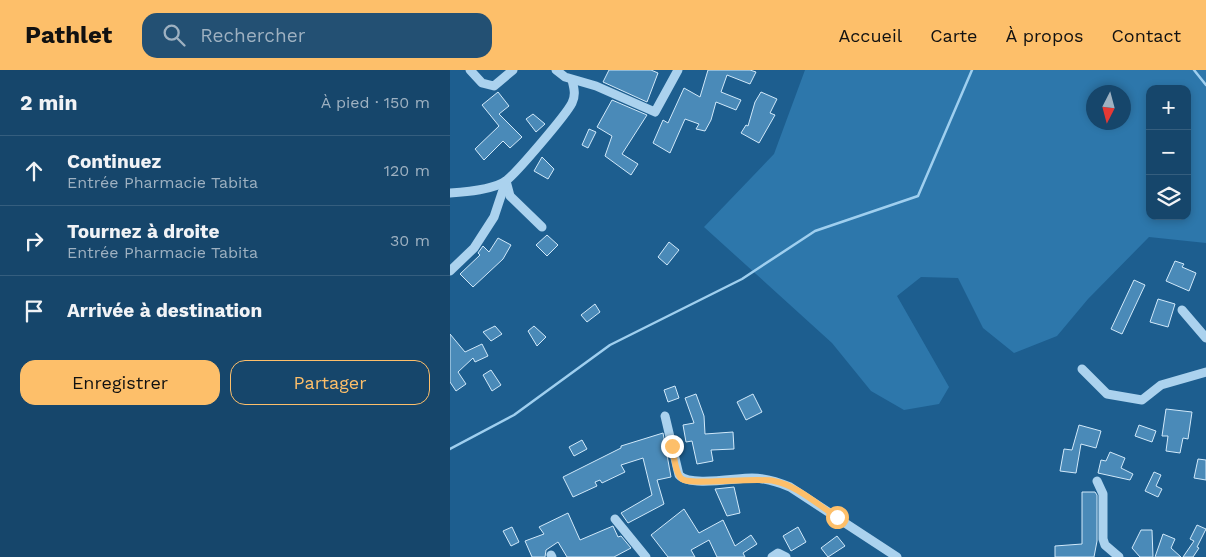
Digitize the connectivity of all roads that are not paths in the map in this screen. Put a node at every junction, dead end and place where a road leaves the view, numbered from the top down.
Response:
1 (470, 70) edge
2 (513, 70) edge
3 (556, 70) edge
4 (678, 70) edge
5 (572, 80) junction
6 (506, 181) junction
7 (450, 193) edge
8 (542, 227) dead end
9 (450, 271) edge
10 (1182, 310) dead end
11 (1206, 338) edge
12 (1082, 369) dead end
13 (1206, 372) edge
14 (666, 416) dead end
15 (1097, 481) dead end
16 (615, 519) dead end
17 (646, 557) edge
18 (772, 557) edge
19 (786, 557) edge
20 (897, 557) edge
21 (1119, 557) edge

1 - 2 street
3 - 5 street
4 - 5 street
5 - 6 street
6 - 7 street
6 - 8 street
6 - 9 street
10 - 11 street
12 - 13 street
14 - 20 street
15 - 21 street
16 - 17 street
18 - 19 street

